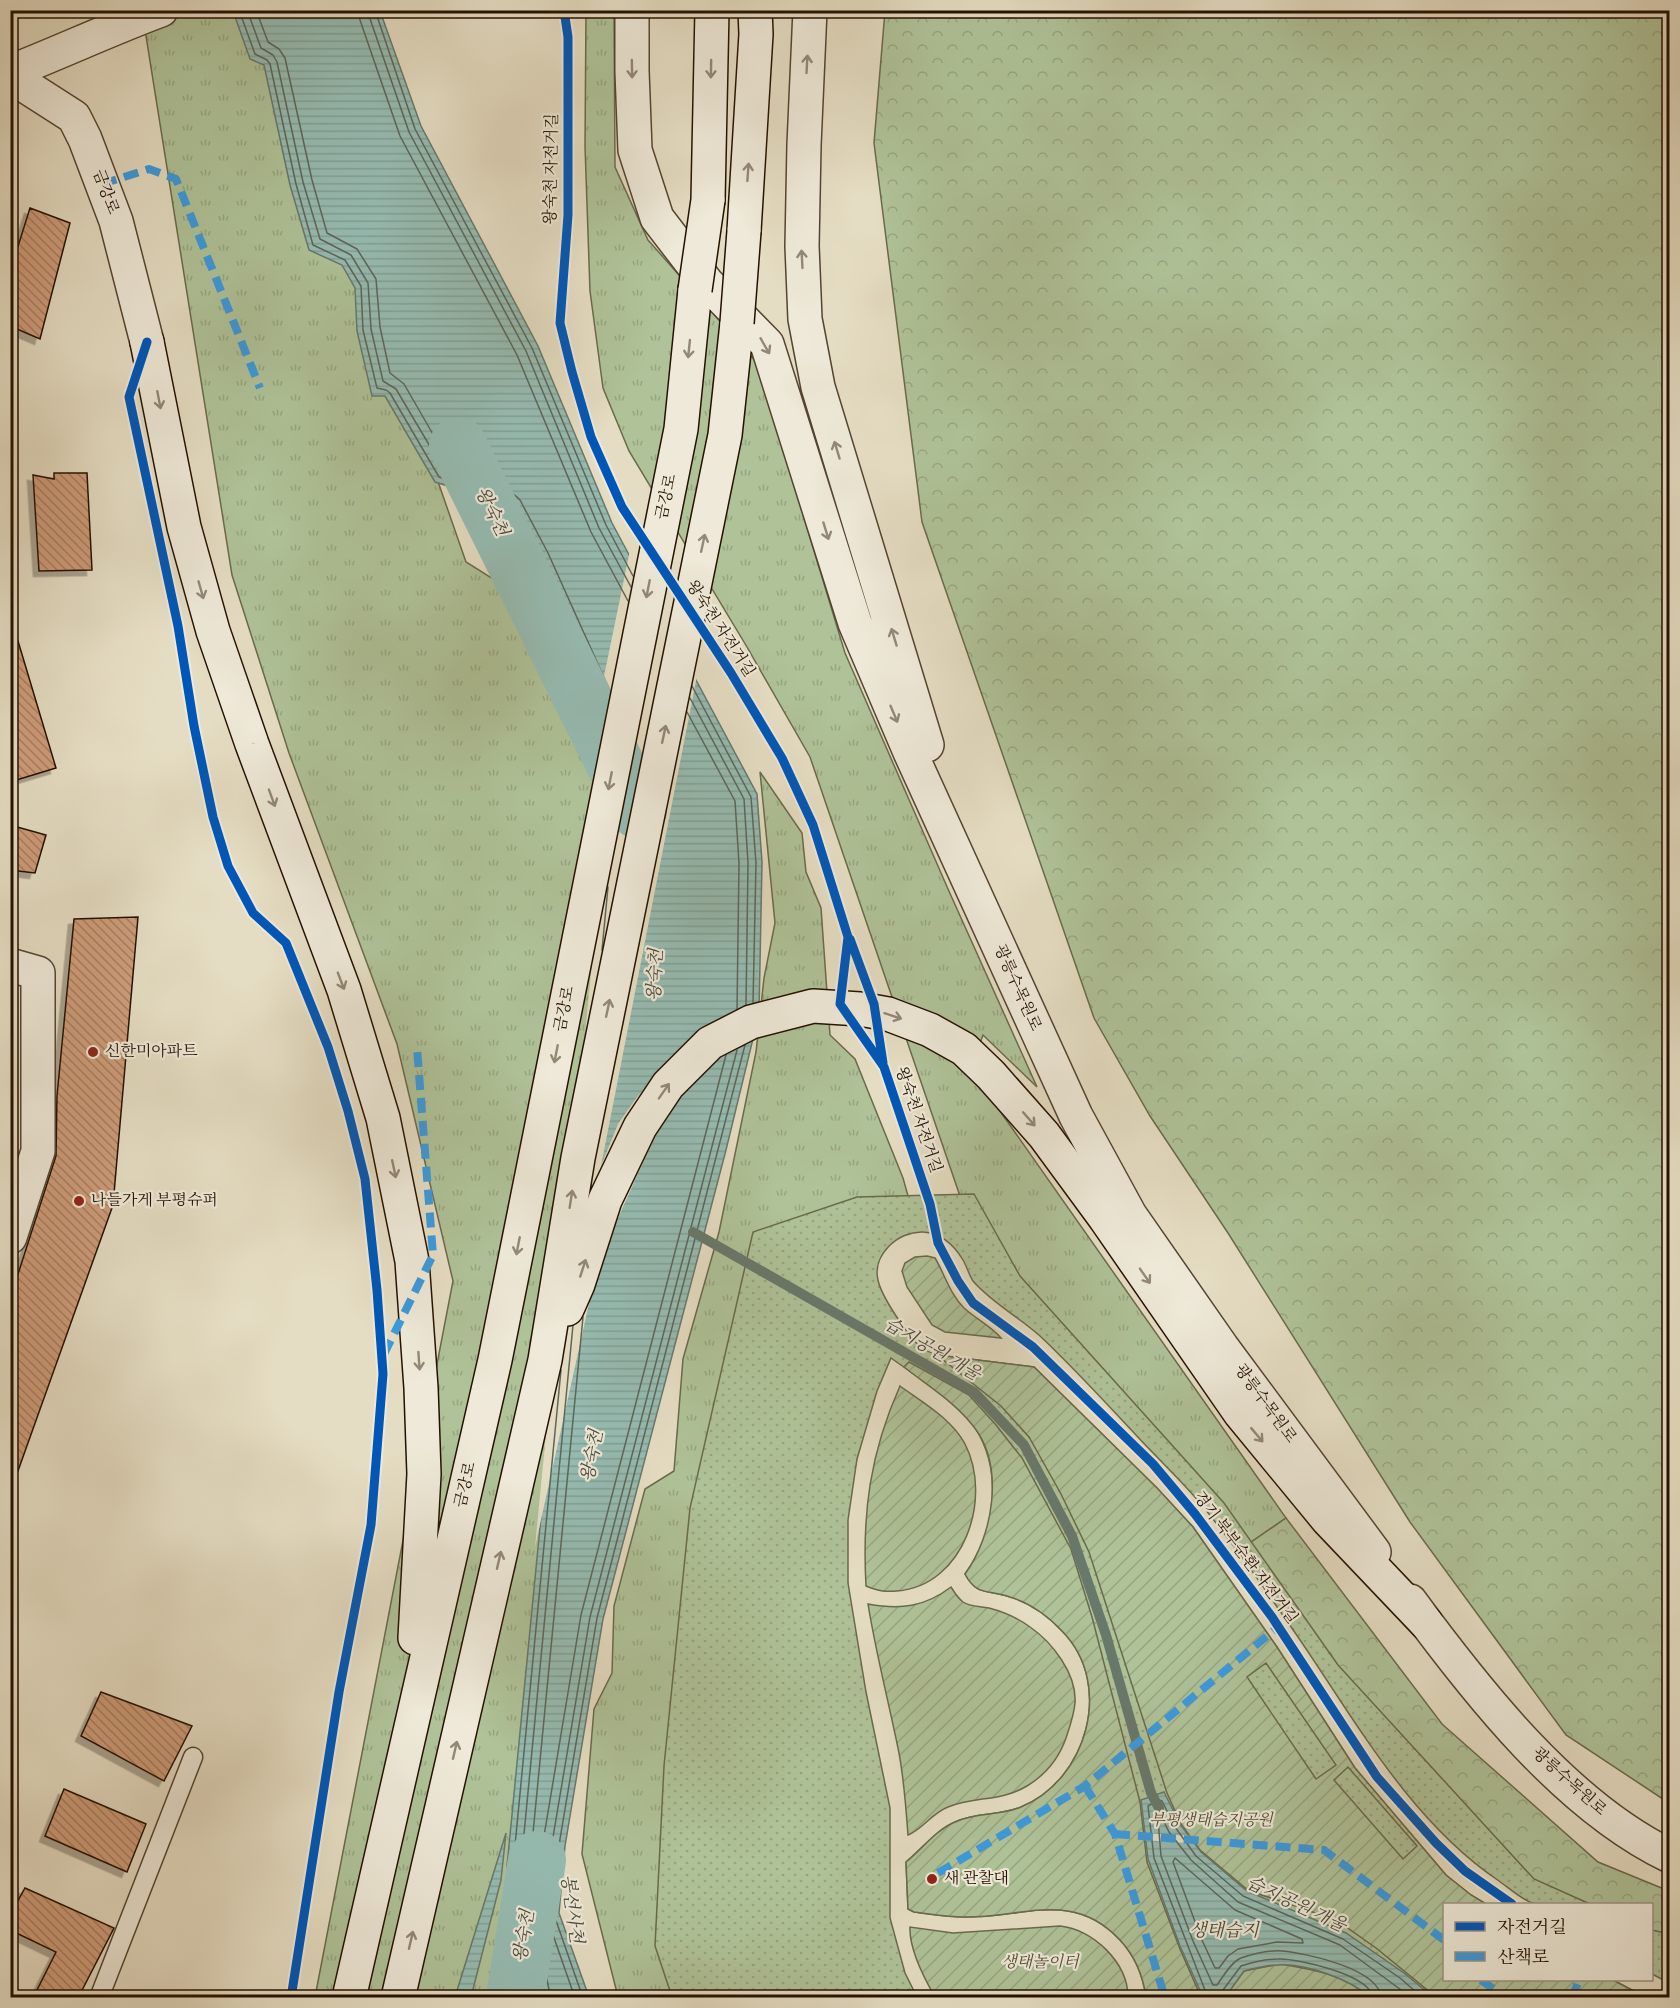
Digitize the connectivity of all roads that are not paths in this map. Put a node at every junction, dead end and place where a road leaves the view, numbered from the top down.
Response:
1 (161, 10) edge
2 (632, 10) edge
3 (712, 10) edge
4 (754, 10) edge
5 (810, 10) edge
6 (10, 74) edge
7 (966, 873) junction
8 (10, 965) edge
9 (10, 1236) edge
10 (545, 1360) junction
11 (1426, 1623) junction
12 (409, 1734) junction
13 (193, 1756) dead end
14 (1670, 1856) edge
15 (99, 1998) edge
16 (349, 1998) edge
17 (398, 1998) edge

1 - 6 main road
2 -> 7 main road
3 -> 12 main road, 금강로, bridge
10 -> 4 main road, bridge
7 -> 5 main road
6 -> 12 main road, 금강로
7 - 11 main road, 광릉수목원로
8 - 9 main road
10 -> 11 main road
17 -> 10 main road
11 - 14 main road, 광릉수목원로
12 - 16 main road, 금강로
13 - 15 lane

